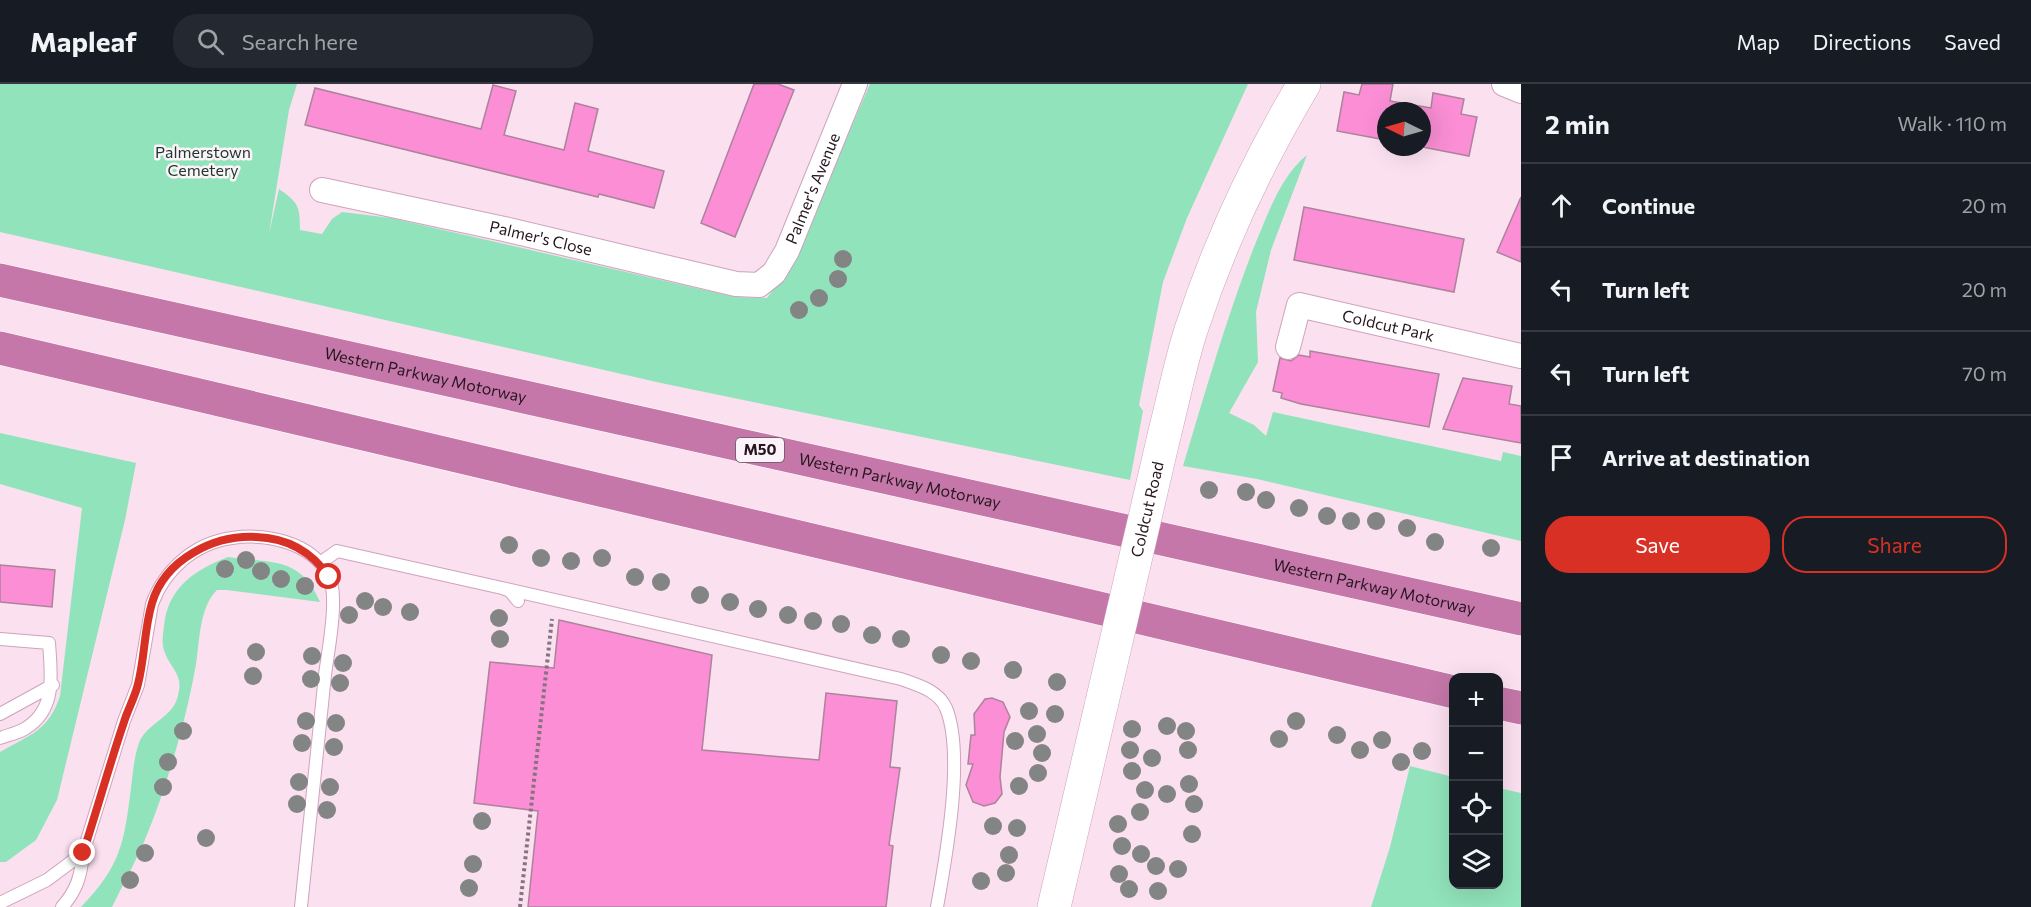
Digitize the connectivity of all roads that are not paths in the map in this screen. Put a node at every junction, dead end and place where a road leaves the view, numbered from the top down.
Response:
1 (855, 84) edge
2 (1293, 84) edge
3 (1304, 84) edge
4 (1504, 84) edge
5 (1521, 92) edge
6 (1279, 124) junction
7 (322, 190) dead end
8 (0, 280) edge
9 (759, 285) joint
10 (1288, 347) dead end
11 (0, 348) edge
12 (1521, 356) edge
13 (320, 563) junction
14 (502, 588) junction
15 (518, 601) dead end
16 (1521, 619) edge
17 (0, 639) edge
18 (53, 685) junction
19 (1449, 691) edge
20 (1503, 704) edge
21 (1521, 708) edge
22 (0, 714) edge
23 (0, 738) edge
24 (83, 853) junction
25 (0, 903) edge
26 (62, 907) edge
27 (301, 907) edge
28 (937, 907) edge
29 (1054, 907) edge

1 - 9 street, Palmer's Avenue
2 - 6 street, Coldcut Road
3 - 6 main road, Coldcut Road
4 - 5 street
6 - 29 main road, Coldcut Road, bridge
7 - 9 street, Palmer's Close
8 - 16 highway, Western Parkway Motorway / M50
10 - 12 street, Coldcut Park
11 - 19 highway
13 - 14 lane
13 - 24 lane
13 - 27 lane
14 - 15 lane
14 - 28 lane
17 - 18 lane
18 - 22 lane
18 - 23 lane
20 - 21 highway
24 - 25 lane
24 - 26 lane

